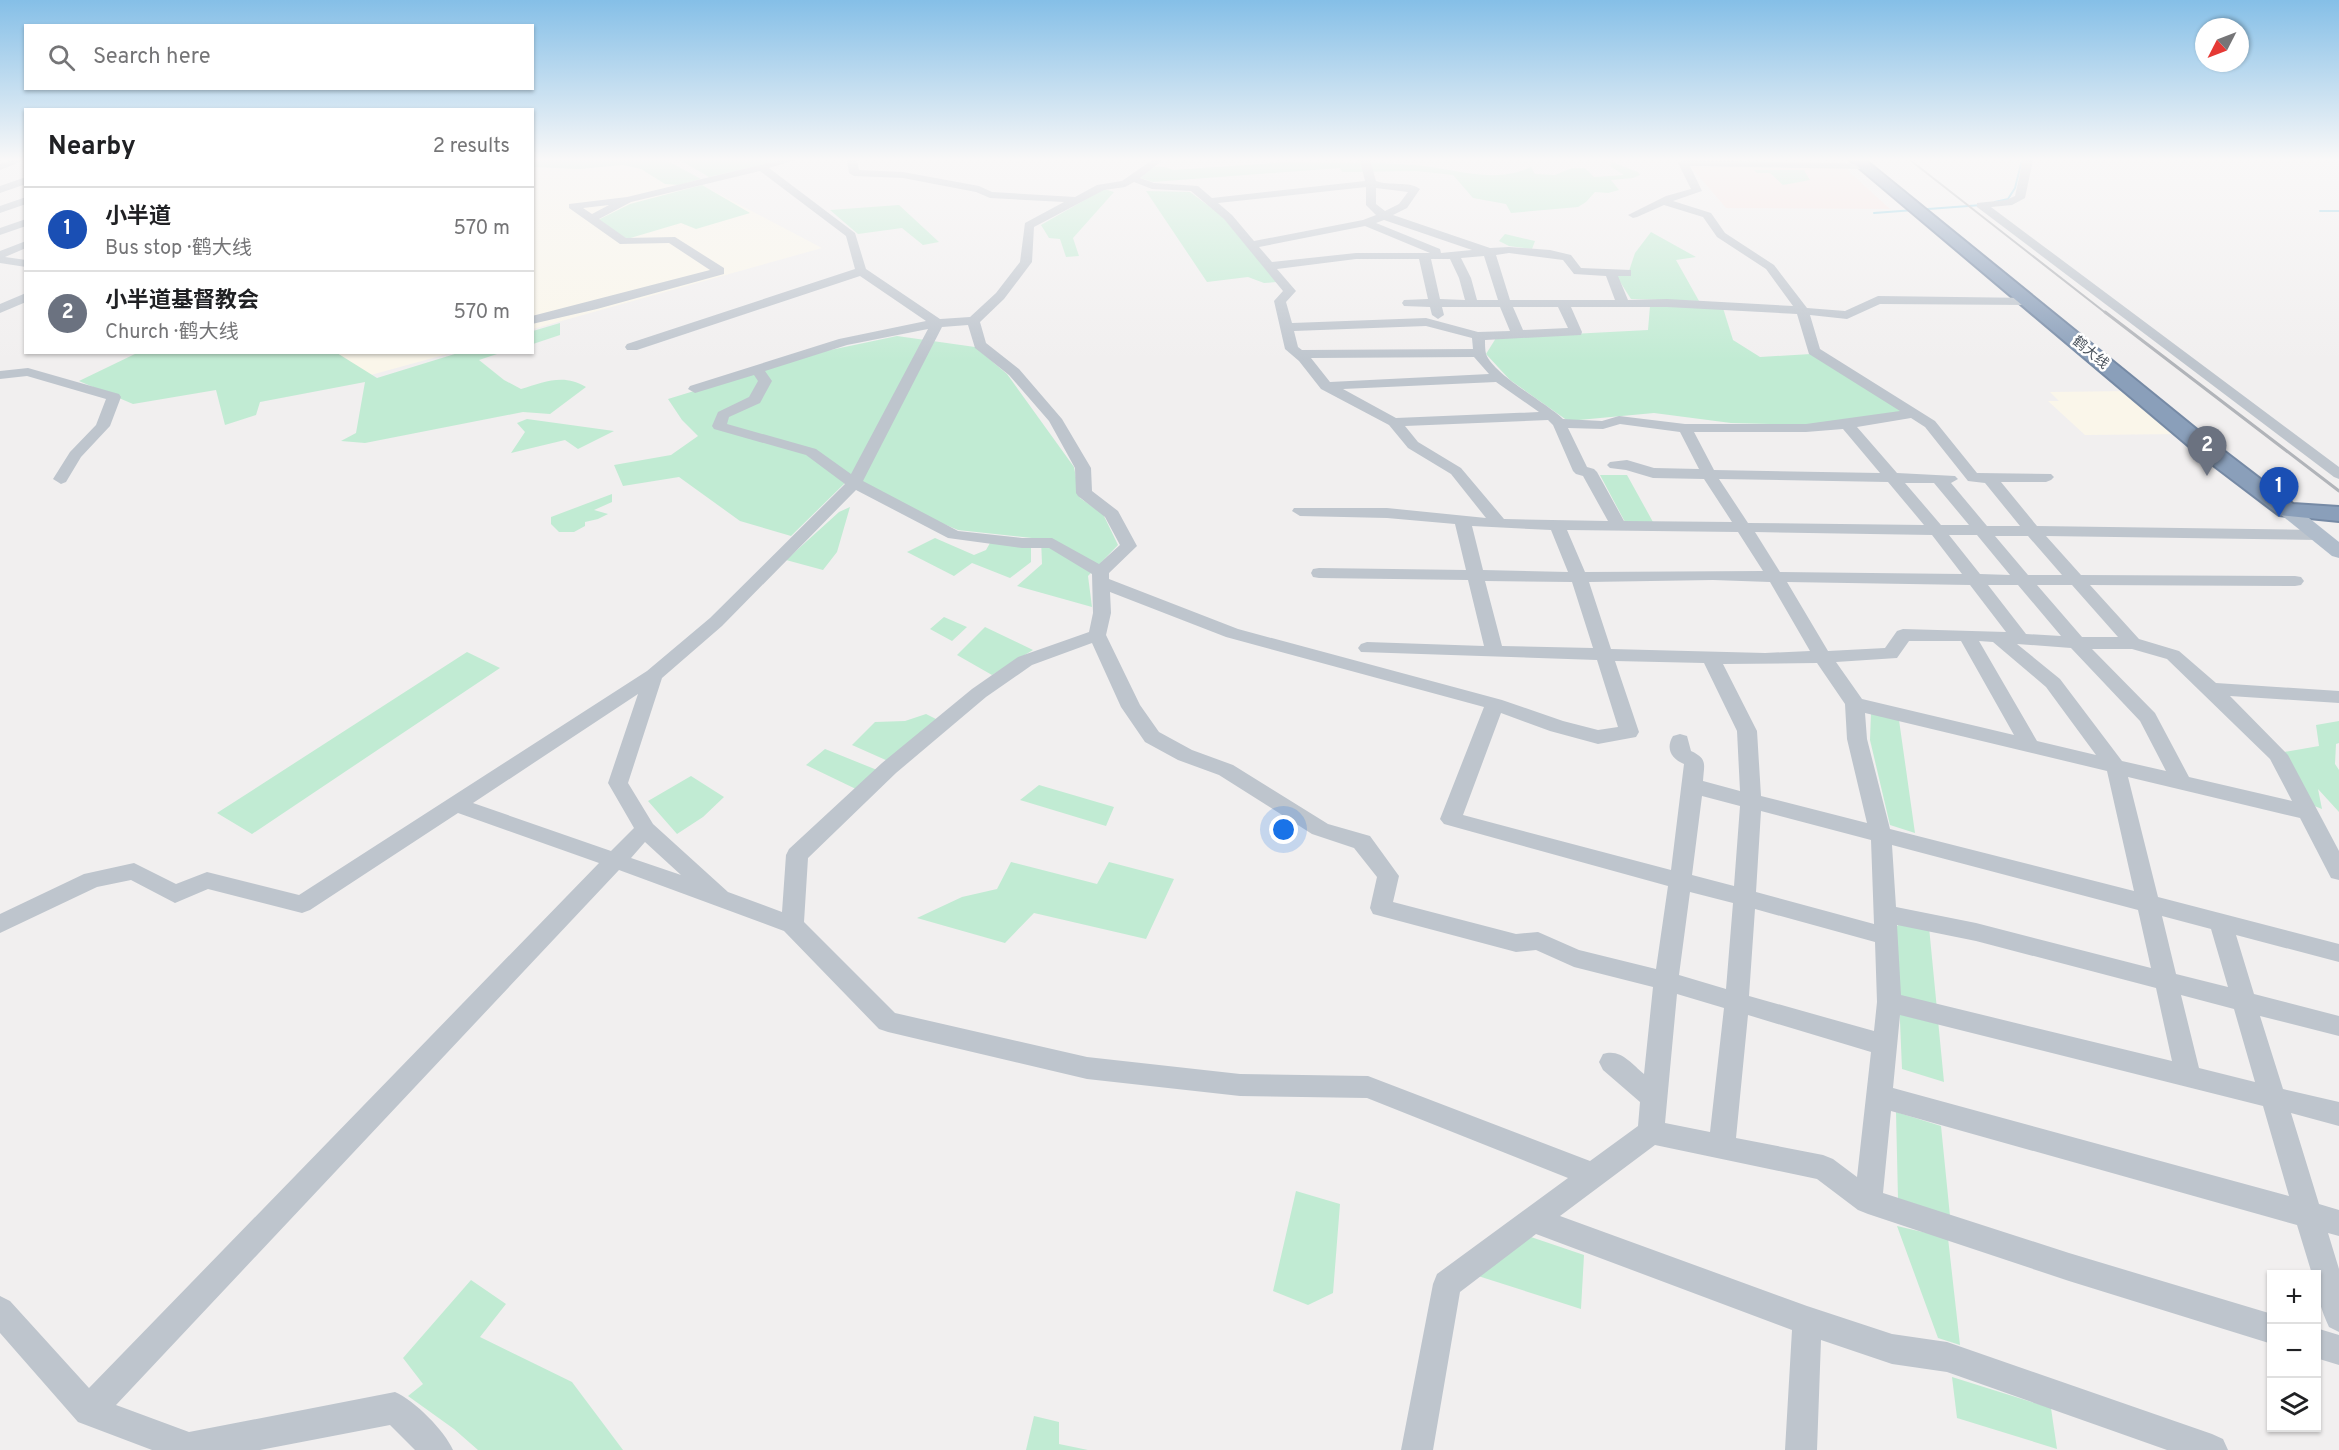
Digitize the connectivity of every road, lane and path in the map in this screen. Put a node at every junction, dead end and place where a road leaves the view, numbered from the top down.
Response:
1 (603, 228) edge
2 (841, 228) edge
3 (1029, 228) edge
4 (1237, 228) edge
5 (1342, 228) edge
6 (1378, 228) edge
7 (1418, 228) edge
8 (1716, 228) edge
9 (1940, 228) edge
10 (2011, 228) edge
11 (24, 245) edge
12 (1251, 245) junction
13 (1489, 252) junction
14 (0, 255) edge
15 (1450, 255) junction
16 (1424, 256) junction
17 (0, 260) edge
18 (24, 264) edge
19 (1269, 266) junction
20 (861, 271) junction
21 (1610, 272) junction
22 (1627, 273) dead end
23 (24, 298) edge
24 (2030, 301) junction
25 (1408, 303) dead end
26 (1472, 303) junction
27 (1436, 304) junction
28 (1505, 304) junction
29 (1563, 304) junction
30 (1623, 304) junction
31 (0, 309) edge
32 (1802, 310) junction
33 (534, 320) edge
34 (973, 321) junction
35 (937, 323) junction
36 (1441, 326) junction
37 (1286, 327) junction
38 (1518, 334) junction
39 (1478, 336) junction
40 (632, 347) dead end
41 (1480, 353) junction
42 (1299, 354) junction
43 (756, 369) junction
44 (0, 375) edge
45 (1499, 378) junction
46 (1326, 386) junction
47 (695, 389) dead end
48 (1915, 413) junction
49 (1556, 419) junction
50 (1394, 422) junction
51 (1847, 424) junction
52 (1685, 428) junction
53 (1615, 465) dead end
54 (1708, 473) junction
55 (2339, 474) edge
56 (2046, 477) dead end
57 (1981, 478) junction
58 (61, 479) dead end
59 (1896, 479) junction
60 (1939, 479) junction
61 (854, 483) junction
62 (1465, 484) junction
63 (2253, 485) junction
64 (2287, 510) junction
65 (1300, 511) dead end
66 (2338, 514) edge
67 (1466, 520) junction
68 (1498, 524) junction
69 (1557, 524) junction
70 (1618, 525) junction
71 (1744, 527) junction
72 (1936, 530) junction
73 (1982, 530) junction
74 (2034, 532) junction
75 (2318, 535) junction
76 (2339, 552) edge
77 (1319, 573) dead end
78 (1475, 575) junction
79 (1100, 577) junction
80 (1578, 577) junction
81 (1776, 578) junction
82 (2078, 579) junction
83 (1976, 580) junction
84 (2023, 580) junction
85 (2295, 581) dead end
86 (1097, 634) junction
87 (1967, 635) junction
88 (1996, 636) junction
89 (2019, 637) junction
90 (2078, 643) junction
91 (2133, 643) junction
92 (1367, 648) dead end
93 (1494, 651) junction
94 (1604, 655) junction
95 (1822, 656) junction
96 (1711, 658) junction
97 (654, 675) junction
98 (2211, 689) junction
99 (2339, 697) edge
100 (1495, 704) junction
101 (1856, 704) junction
102 (1680, 741) dead end
103 (2030, 746) junction
104 (2116, 767) junction
105 (2182, 782) junction
106 (1693, 786) junction
107 (1751, 801) junction
108 (455, 804) junction
109 (2306, 812) junction
110 (645, 829) junction
111 (1881, 835) junction
112 (615, 862) junction
113 (2339, 872) edge
114 (1679, 880) junction
115 (720, 897) junction
116 (1743, 897) junction
117 (2149, 904) junction
118 (2220, 922) junction
119 (0, 924) edge
120 (792, 925) junction
121 (1886, 925) junction
122 (2339, 953) edge
123 (2167, 981) junction
124 (1666, 982) junction
125 (1737, 1002) junction
126 (1889, 1002) junction
127 (2245, 1002) junction
128 (2339, 1026) edge
129 (1885, 1045) junction
130 (1612, 1062) dead end
131 (2188, 1076) junction
132 (1879, 1096) junction
133 (2271, 1097) junction
134 (2339, 1114) edge
135 (1651, 1132) junction
136 (1722, 1147) junction
137 (1593, 1175) junction
138 (1868, 1201) junction
139 (2308, 1215) junction
140 (1534, 1220) junction
141 (2339, 1223) edge
142 (0, 1311) edge
143 (2339, 1317) edge
144 (1807, 1321) junction
145 (2267, 1328) edge
146 (2321, 1345) edge
147 (2339, 1350) edge
148 (89, 1411) junction
149 (436, 1450) edge
150 (1417, 1450) edge
151 (1801, 1450) edge
152 (2212, 1450) edge

1 - 33 street
2 - 20 street
3 - 34 street
4 - 12 street
5 - 12 street
6 - 15 street
7 - 13 street
8 - 32 street
9 - 24 highway, 鹤大线
10 - 55 street
11 - 14 street
12 - 19 street
13 - 15 street
13 - 21 street
13 - 28 street
15 - 16 street
15 - 26 street
16 - 19 street
16 - 27 street
17 - 18 street
19 - 37 street
20 - 35 street
20 - 40 street
21 - 22 street
21 - 30 street
23 - 31 street
24 - 32 street
24 - 63 highway, 鹤大线
25 - 27 street
26 - 27 street
26 - 28 street
27 - 36 street
28 - 29 street
28 - 38 street
29 - 30 street
29 - 38 street
30 - 32 street
32 - 48 street
34 - 35 street
34 - 79 street
35 - 43 street
35 - 61 street
36 - 37 street
36 - 39 street
37 - 42 street
38 - 39 street
39 - 41 street
41 - 42 street
41 - 45 street
42 - 46 street
43 - 47 street
43 - 61 street
44 - 58 street
45 - 46 street
45 - 49 street
46 - 50 street
48 - 51 street
48 - 57 street
49 - 50 street
49 - 52 street
49 - 70 street
50 - 62 street
51 - 52 street
51 - 59 street
52 - 54 street
53 - 54 street
54 - 59 street
54 - 71 street
56 - 57 street
57 - 60 street
57 - 74 street
59 - 60 street
59 - 72 street
60 - 73 street
61 - 79 street
61 - 97 street
62 - 67 street
62 - 68 street
63 - 64 highway, 鹤大线
63 - 66 highway
64 - 66 highway
64 - 75 main road
65 - 67 street
67 - 68 street
67 - 78 street
68 - 69 street
69 - 70 street
69 - 80 street
70 - 71 street
71 - 72 street
71 - 81 street
72 - 73 street
72 - 83 street
73 - 74 street
73 - 84 street
74 - 75 street
74 - 82 street
75 - 76 main road
77 - 78 street
78 - 80 street
78 - 93 street
79 - 86 street
79 - 100 street
80 - 81 street
80 - 94 street
81 - 83 street
81 - 95 street
82 - 84 street
82 - 85 street
82 - 91 street
83 - 84 street
83 - 89 street
84 - 90 street
86 - 120 street
86 - 124 street
87 - 88 street
87 - 95 street
87 - 103 street
88 - 89 street
88 - 104 street
89 - 90 street
90 - 91 street
90 - 105 street
91 - 98 street
92 - 93 street
93 - 94 street
94 - 96 street
94 - 100 street
95 - 96 street
95 - 101 street
96 - 107 street
97 - 108 street
97 - 110 street
98 - 99 street
98 - 109 street
100 - 114 street
101 - 103 street
101 - 111 street
102 - 106 street
103 - 104 street
104 - 105 street
104 - 117 street
105 - 109 street
106 - 107 street
106 - 114 street
107 - 111 street
107 - 116 street
108 - 112 street
108 - 119 street
109 - 113 street
110 - 112 street
110 - 115 street
111 - 117 street
111 - 121 street
112 - 115 street
112 - 148 street
114 - 116 street
114 - 124 street
115 - 120 street
116 - 121 street
116 - 125 street
117 - 118 street
117 - 123 street
118 - 122 street
118 - 127 street
120 - 137 street
121 - 123 street
121 - 126 street
123 - 127 street
123 - 131 street
124 - 125 street
124 - 135 street
125 - 129 street
125 - 136 street
126 - 129 street
126 - 131 street
127 - 128 street
127 - 133 street
129 - 132 street
130 - 135 street
131 - 133 street
132 - 138 street
132 - 139 street
133 - 134 street
133 - 139 street
135 - 136 street
135 - 137 street
136 - 138 street
137 - 140 street
138 - 145 street
139 - 141 street
139 - 143 street
140 - 144 street
140 - 150 street
142 - 148 street
144 - 151 street
144 - 152 street
146 - 147 street
148 - 149 street

